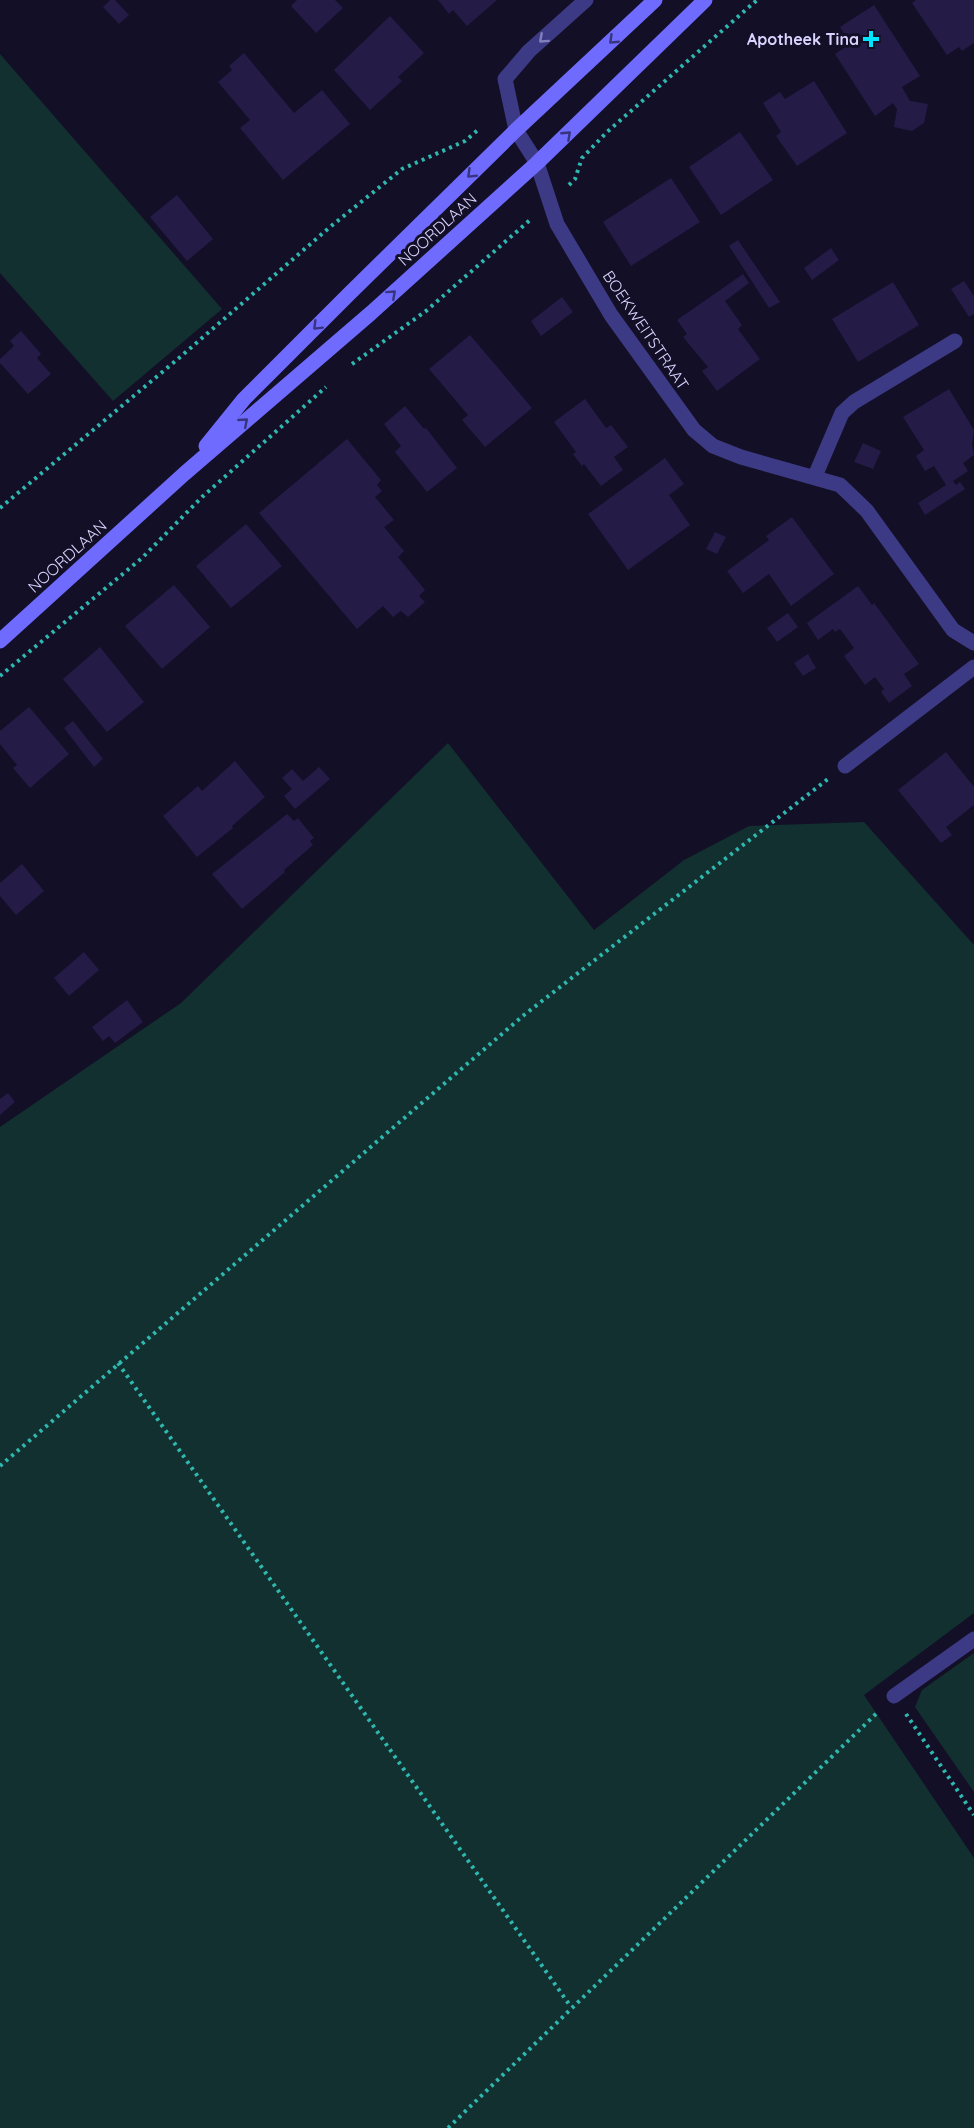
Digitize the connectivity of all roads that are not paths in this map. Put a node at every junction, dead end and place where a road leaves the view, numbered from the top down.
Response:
1 (586, 0) edge
2 (655, 0) edge
3 (705, 0) edge
4 (516, 130) junction
5 (537, 163) junction
6 (955, 340) dead end
7 (184, 474) junction
8 (815, 476) junction
9 (0, 641) edge
10 (974, 643) edge
11 (974, 667) edge
12 (845, 766) road end
13 (974, 1639) edge
14 (894, 1696) road end

1 -> 4 street
2 -> 4 main road, NOORDLAAN
5 -> 3 main road, NOORDLAAN
4 - 5 street, BOEKWEITSTRAAT
4 -> 7 main road, NOORDLAAN
7 -> 5 main road, NOORDLAAN
5 - 8 street, BOEKWEITSTRAAT
6 - 8 street
7 - 9 main road, NOORDLAAN
8 - 10 street, BOEKWEITSTRAAT
11 - 12 street
13 - 14 street

